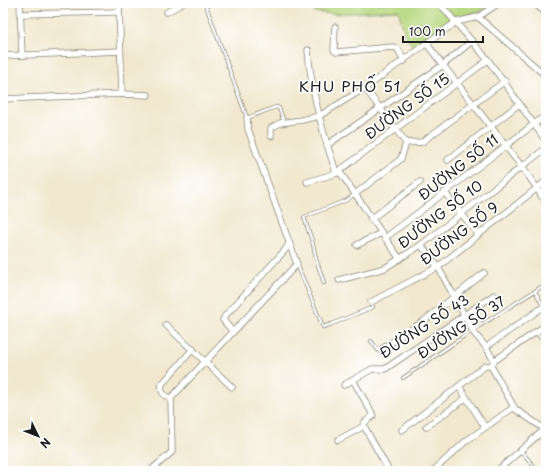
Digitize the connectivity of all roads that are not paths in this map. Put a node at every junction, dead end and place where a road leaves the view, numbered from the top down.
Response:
1 (20, 3) edge
2 (119, 3) edge
3 (183, 3) edge
4 (205, 3) edge
5 (496, 3) edge
6 (534, 3) edge
7 (440, 4) dead end
8 (119, 12) junction
9 (167, 12) dead end
10 (546, 13) edge
11 (20, 14) junction
12 (478, 17) junction
13 (456, 22) junction
14 (335, 27) dead end
15 (472, 41) junction
16 (426, 43) junction
17 (308, 50) dead end
18 (120, 51) junction
19 (22, 55) junction
20 (3, 56) edge
21 (404, 60) junction
22 (488, 60) junction
23 (443, 65) junction
24 (546, 76) edge
25 (504, 81) junction
26 (458, 84) junction
27 (365, 88) junction
28 (122, 94) junction
29 (148, 95) dead end
30 (3, 99) edge
31 (473, 104) junction
32 (519, 104) junction
33 (380, 109) junction
34 (546, 115) edge
35 (318, 116) junction
36 (247, 118) junction
37 (284, 123) junction
38 (534, 124) junction
39 (490, 126) junction
40 (396, 129) junction
41 (271, 136) dead end
42 (546, 141) edge
43 (406, 143) junction
44 (327, 145) junction
45 (505, 146) junction
46 (546, 148) edge
47 (448, 160) dead end
48 (522, 167) junction
49 (338, 172) junction
50 (546, 181) edge
51 (307, 182) dead end
52 (420, 182) dead end
53 (537, 188) junction
54 (444, 193) junction
55 (355, 194) junction
56 (546, 200) edge
57 (460, 214) junction
58 (371, 219) junction
59 (381, 233) junction
60 (478, 234) junction
61 (385, 238) junction
62 (289, 243) junction
63 (357, 245) dead end
64 (421, 245) junction
65 (400, 259) junction
66 (297, 264) junction
67 (438, 267) junction
68 (484, 273) dead end
69 (339, 280) dead end
70 (324, 283) dead end
71 (546, 284) edge
72 (535, 291) junction
73 (494, 294) dead end
74 (454, 297) junction
75 (371, 302) joint
76 (545, 306) edge
77 (464, 314) junction
78 (546, 325) edge
79 (166, 326) dead end
80 (473, 330) junction
81 (233, 332) junction
82 (536, 332) junction
83 (371, 341) dead end
84 (546, 345) edge
85 (486, 346) junction
86 (193, 349) junction
87 (380, 350) joint
88 (206, 362) junction
89 (493, 363) junction
90 (403, 378) dead end
91 (353, 380) junction
92 (344, 385) dead end
93 (459, 386) junction
94 (232, 387) dead end
95 (171, 398) junction
96 (466, 398) junction
97 (514, 407) junction
98 (364, 426) junction
99 (426, 427) dead end
100 (485, 427) junction
101 (546, 429) edge
102 (402, 430) dead end
103 (338, 440) dead end
104 (520, 450) junction
105 (150, 471) edge
106 (389, 471) edge
107 (433, 471) edge
108 (497, 471) edge
109 (538, 471) edge

1 - 11 street
2 - 8 street
3 - 9 street
4 - 36 lane
5 - 12 street
6 - 10 street
7 - 13 street
8 - 11 street
8 - 18 street
11 - 19 street
12 - 13 street
12 - 24 street
13 - 15 street
13 - 16 street
14 - 21 street
15 - 22 street
15 - 23 street
16 - 21 street
16 - 23 street
17 - 35 street
18 - 19 street
18 - 28 street
19 - 20 street
21 - 27 street
22 - 25 street
22 - 26 street, ĐƯỜNG SỐ 15
23 - 26 street
23 - 33 street
25 - 31 street
25 - 32 street
26 - 31 street
26 - 40 street, ĐƯỜNG SỐ 15
27 - 33 street
27 - 35 street
28 - 29 street
28 - 30 street
31 - 39 street
31 - 43 street
32 - 38 street
32 - 39 street
33 - 40 street
33 - 44 street
34 - 38 street, ĐƯỜNG SỐ 11
35 - 37 street
35 - 44 street
36 - 37 lane
36 - 62 street
37 - 41 street
38 - 42 street
38 - 45 street, ĐƯỜNG SỐ 11
39 - 45 street
39 - 47 street
40 - 43 street
40 - 49 street, ĐƯỜNG SỐ 15
43 - 55 street
44 - 49 street
45 - 48 street
45 - 54 street, ĐƯỜNG SỐ 11
46 - 48 street, ĐƯỜNG SỐ 10
48 - 53 street
48 - 57 street, ĐƯỜNG SỐ 10
49 - 51 street, ĐƯỜNG SỐ 15
49 - 55 street
50 - 53 street, ĐƯỜNG SỐ 9
52 - 58 street
53 - 56 street
53 - 60 street, ĐƯỜNG SỐ 9
54 - 57 street
54 - 61 street, ĐƯỜNG SỐ 11
55 - 58 street
55 - 70 lane
57 - 60 street
57 - 64 street, ĐƯỜNG SỐ 10
58 - 59 street
59 - 61 street
59 - 63 street
60 - 67 street, ĐƯỜNG SỐ 9
61 - 65 street
62 - 66 street
62 - 81 street
64 - 65 street, ĐƯỜNG SỐ 10
64 - 67 street
65 - 69 street, ĐƯỜNG SỐ 10
66 - 75 lane
66 - 81 street
67 - 74 street
67 - 75 street, ĐƯỜNG SỐ 9
68 - 74 street
71 - 72 lane, ĐƯỜNG SỐ 37
72 - 76 lane
72 - 80 lane, ĐƯỜNG SỐ 37
73 - 77 street, ĐƯỜNG SỐ 43
74 - 77 street
74 - 87 street
76 - 85 street
77 - 80 street
77 - 91 street, ĐƯỜNG SỐ 43
78 - 82 street
79 - 86 street
80 - 85 street
80 - 90 lane, ĐƯỜNG SỐ 37
81 - 88 street
82 - 84 lane
82 - 89 street
83 - 87 lane
85 - 89 street
86 - 88 street
86 - 95 street
88 - 94 street
88 - 95 street
89 - 93 street
89 - 97 street
91 - 92 street, ĐƯỜNG SỐ 43
91 - 98 street
93 - 96 street
93 - 102 street
95 - 105 street
96 - 99 street
96 - 100 street
97 - 100 street
97 - 101 street
98 - 103 street
98 - 106 street
100 - 107 street
101 - 104 street
104 - 108 street
104 - 109 lane

